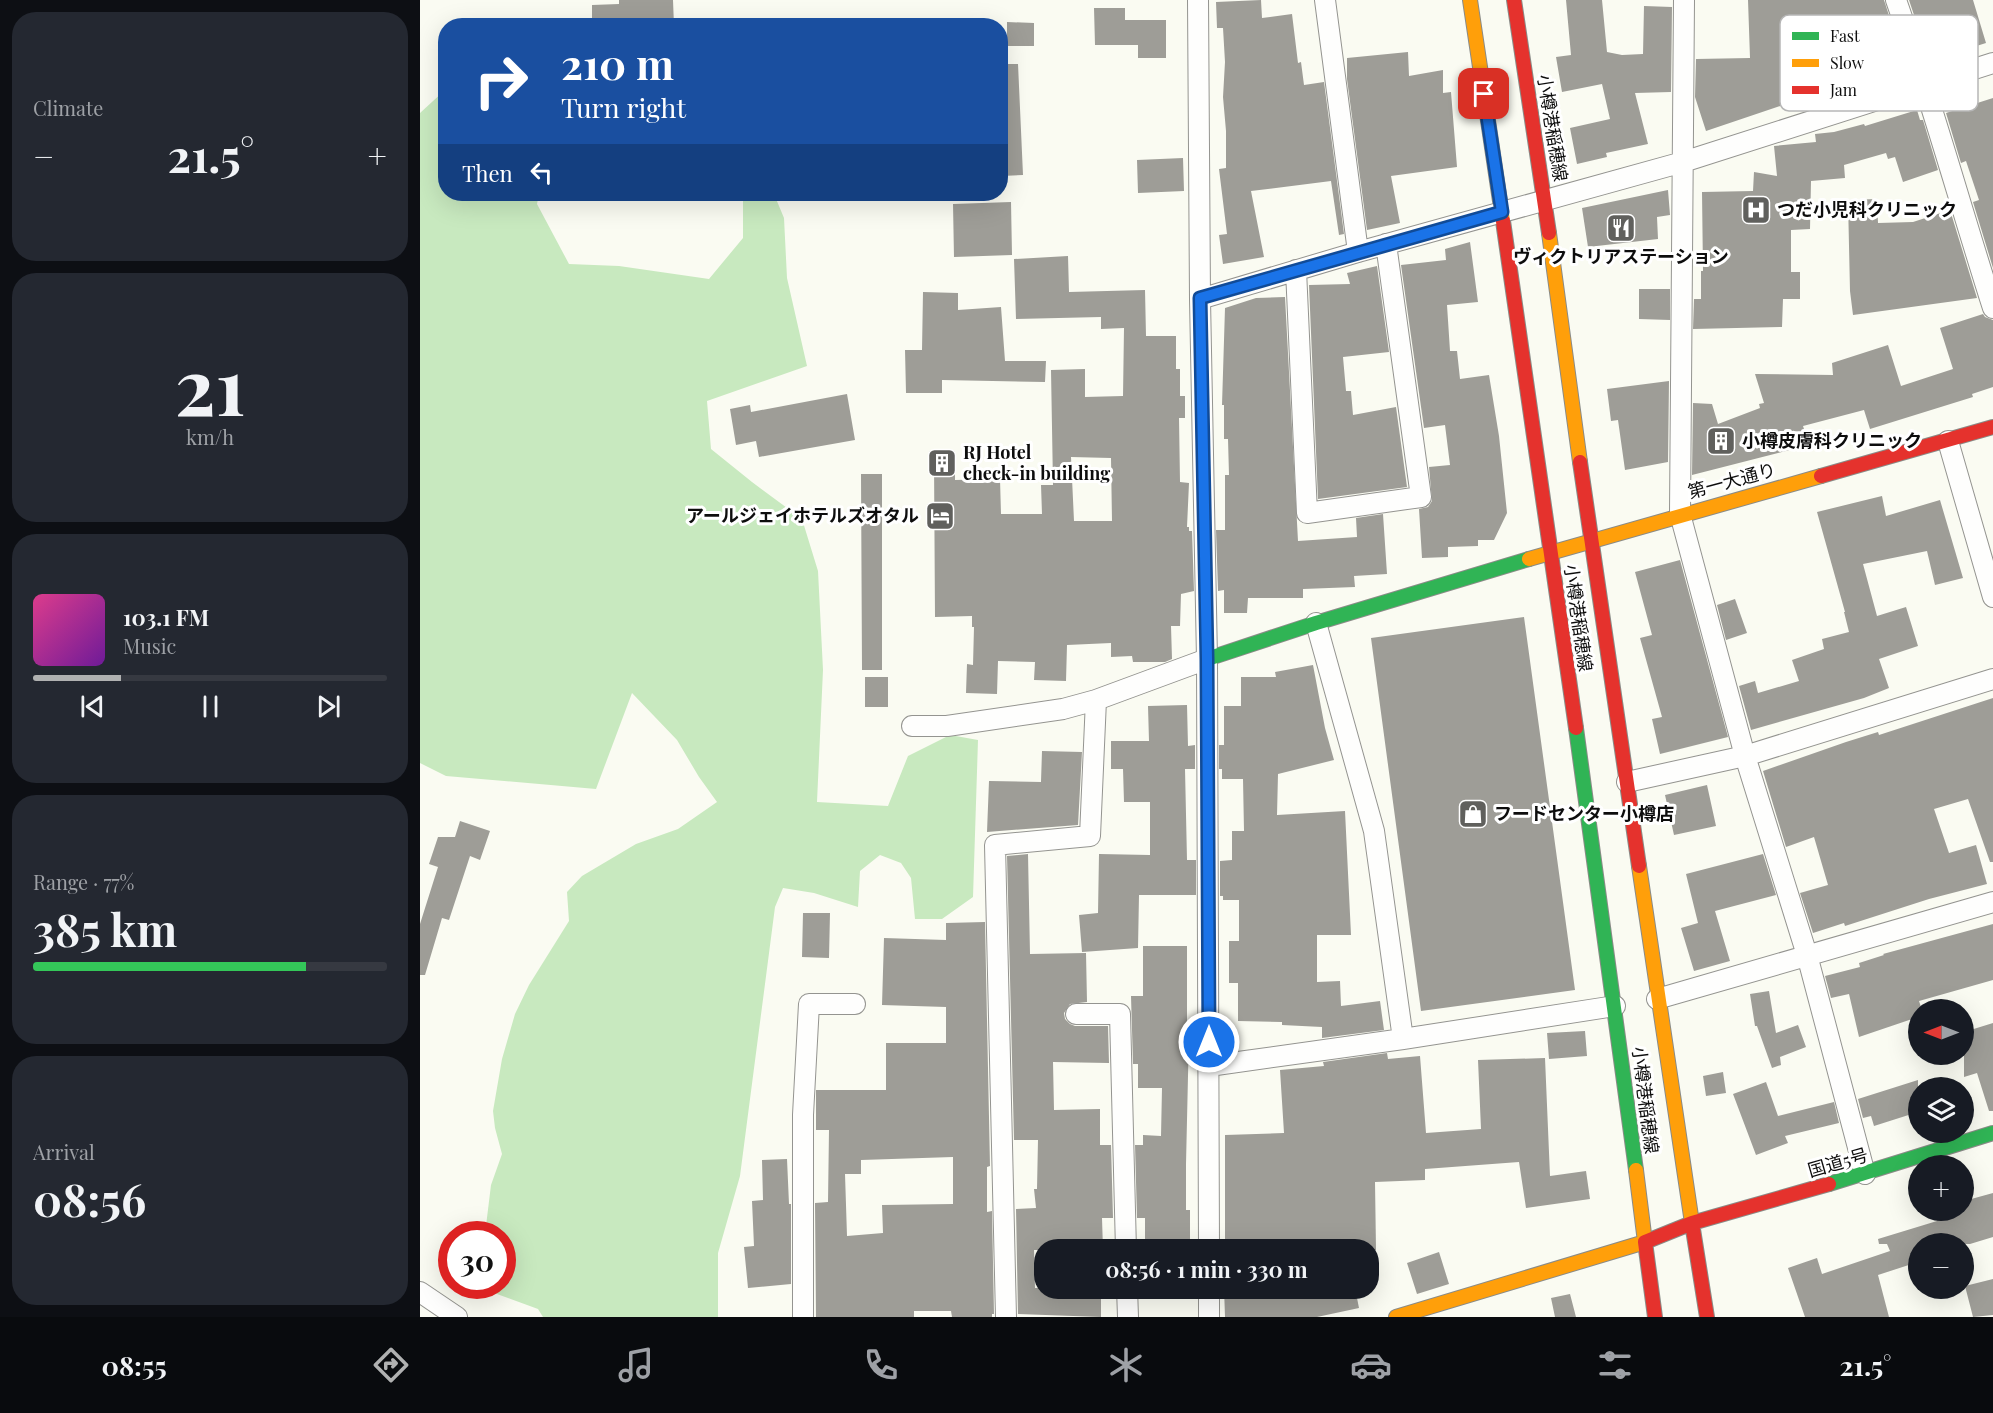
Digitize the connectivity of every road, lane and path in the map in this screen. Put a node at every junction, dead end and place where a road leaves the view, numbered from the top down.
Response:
1 (1198, 0) edge
2 (1325, 0) edge
3 (1470, 0) edge
4 (1514, 0) edge
5 (1684, 0) edge
6 (1896, 0) edge
7 (1901, 15) edge
8 (1993, 63) edge
9 (1978, 68) edge
10 (1844, 111) edge
11 (1933, 111) edge
12 (1683, 162) junction
13 (1545, 200) junction
14 (1502, 212) junction
15 (1386, 244) junction
16 (1358, 252) junction
17 (1296, 270) junction
18 (1200, 298) junction
19 (1993, 308) edge
20 (1993, 427) edge
21 (1948, 441) junction
22 (1680, 514) junction
23 (1590, 542) junction
24 (1551, 552) junction
25 (1993, 597) edge
26 (1316, 623) junction
27 (1207, 659) junction
28 (1993, 679) edge
29 (1096, 700) junction
30 (912, 726) dead end
31 (1745, 756) junction
32 (1627, 782) junction
33 (1993, 902) edge
34 (1807, 955) junction
35 (1658, 999) junction
36 (855, 1004) dead end
37 (1615, 1006) junction
38 (1076, 1014) dead end
39 (1403, 1039) junction
40 (1209, 1066) junction
41 (1993, 1133) edge
42 (1865, 1174) junction
43 (1692, 1223) junction
44 (1126, 1239) edge
45 (1209, 1239) edge
46 (1645, 1242) junction
47 (420, 1292) edge
48 (1127, 1299) edge
49 (1209, 1299) edge
50 (457, 1317) edge
51 (803, 1317) edge
52 (1005, 1317) edge
53 (1128, 1317) edge
54 (1209, 1317) edge
55 (1396, 1317) edge
56 (1655, 1317) edge
57 (1707, 1317) edge

1 - 18 street
2 - 16 street
3 - 14 main road, 小樽港稲穂線
4 - 13 main road, 小樽港稲穂線
5 - 12 street
6 - 7 street
8 - 9 street
10 - 12 street
11 - 19 street
12 - 13 street
12 - 22 street
13 - 14 street
13 - 23 main road, 小樽港稲穂線
14 - 15 street
14 - 24 main road, 小樽港稲穂線
15 - 16 street
15 - 17 street
16 - 17 street
17 - 18 street
18 - 27 street
20 - 21 main road, 第一大通り
21 - 22 main road, 第一大通り
21 - 25 street
22 - 23 main road, 第一大通り
22 - 31 street
23 - 24 main road, 第一大通り
23 - 32 main road, 小樽港稲穂線
24 - 26 main road, 第一大通り
24 - 37 main road, 小樽港稲穂線
26 - 27 main road, 第一大通り
26 - 39 street
27 - 29 street
27 - 40 street
28 - 31 street
29 - 30 street
29 - 52 street
31 - 32 street
31 - 34 street
32 - 35 main road, 小樽港稲穂線
33 - 34 street
34 - 35 street
34 - 42 street
35 - 43 main road, 小樽港稲穂線
36 - 51 street
37 - 39 street
37 - 46 main road, 小樽港稲穂線
38 - 44 street
39 - 40 street
40 - 45 street
41 - 42 main road, 国道5号
42 - 43 main road, 国道5号
43 - 46 main road, 国道5号
43 - 57 main road
46 - 55 main road, 国道5号
46 - 56 main road
47 - 50 street
48 - 53 street
49 - 54 street

